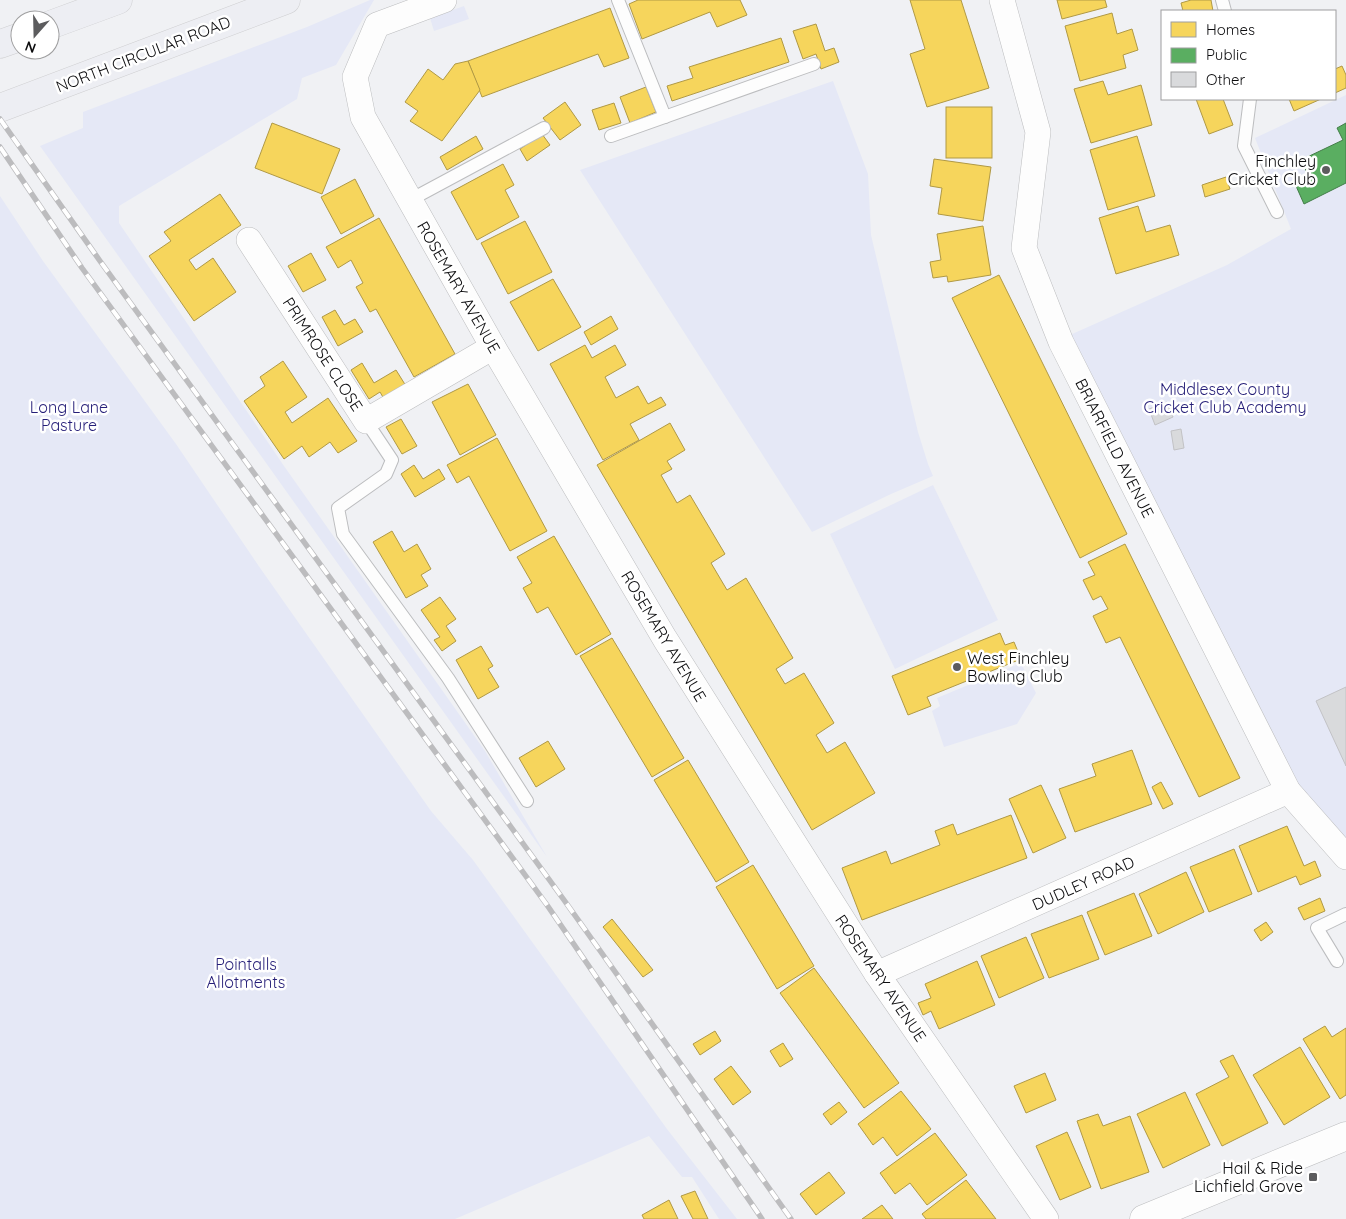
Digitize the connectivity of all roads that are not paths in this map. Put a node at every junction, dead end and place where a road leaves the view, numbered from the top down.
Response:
1 (118, 0) edge
2 (286, 0) edge
3 (444, 0) edge
4 (618, 0) edge
5 (1002, 0) edge
6 (60, 22) edge
7 (814, 64) dead end
8 (1250, 100) edge
9 (0, 108) edge
10 (665, 116) junction
11 (544, 128) dead end
12 (611, 136) dead end
13 (410, 200) junction
14 (1277, 212) dead end
15 (249, 240) dead end
16 (493, 347) junction
17 (366, 421) junction
18 (1288, 791) junction
19 (527, 801) dead end
20 (1346, 858) edge
21 (1346, 914) edge
22 (1336, 962) dead end
23 (877, 974) junction
24 (1346, 1136) edge
25 (1046, 1219) edge
26 (1144, 1219) edge

1 - 6 highway
2 - 9 highway, NORTH CIRCULAR ROAD
3 - 13 street, ROSEMARY AVENUE
4 - 10 lane
5 - 18 street, BRIARFIELD AVENUE
7 - 10 lane
8 - 14 lane
10 - 12 lane
11 - 13 lane
13 - 16 street, ROSEMARY AVENUE
15 - 17 street, PRIMROSE CLOSE
16 - 17 street, PRIMROSE CLOSE
16 - 23 street, ROSEMARY AVENUE
17 - 19 lane
18 - 20 street, BRIARFIELD AVENUE
18 - 23 street, DUDLEY ROAD
21 - 22 lane
23 - 25 street, ROSEMARY AVENUE
24 - 26 street

